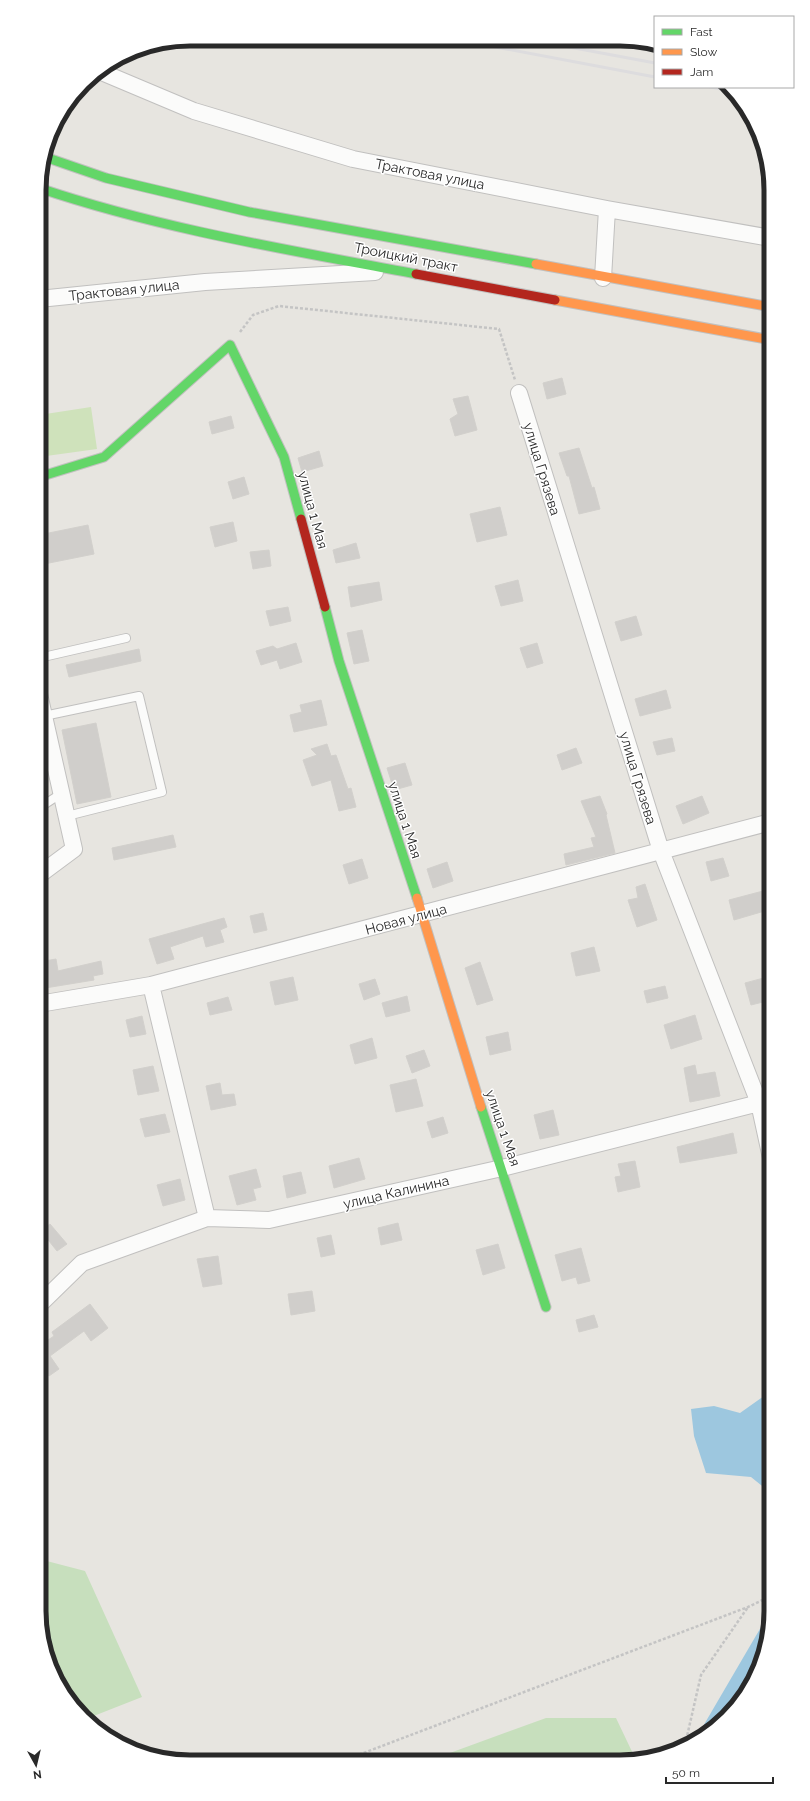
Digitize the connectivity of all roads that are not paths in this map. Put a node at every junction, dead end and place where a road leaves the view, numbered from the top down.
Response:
1 (105, 74) edge
2 (50, 159) edge
3 (46, 190) edge
4 (608, 209) junction
5 (764, 237) edge
6 (400, 270) junction
7 (603, 278) junction
8 (46, 298) edge
9 (764, 306) edge
10 (764, 339) edge
11 (519, 393) road end
12 (46, 475) edge
13 (126, 638) dead end
14 (46, 656) edge
15 (46, 716) edge
16 (46, 725) edge
17 (62, 793) junction
18 (46, 803) edge
19 (67, 816) junction
20 (764, 824) edge
21 (660, 851) junction
22 (46, 870) edge
23 (422, 915) junction
24 (151, 985) junction
25 (46, 1003) edge
26 (764, 1099) edge
27 (764, 1101) edge
28 (502, 1168) junction
29 (207, 1218) junction
30 (46, 1298) edge
31 (546, 1307) dead end

1 - 4 street, Трактовая улица
2 - 7 main road, Троицкий тракт
3 - 6 main road, Троицкий тракт
4 - 5 street, Трактовая улица
4 - 7 street
6 - 8 street, Трактовая улица
6 - 10 main road, Троицкий тракт
7 - 9 main road, Троицкий тракт
11 - 21 street, улица Грязева
12 - 23 main road, улица 1 Мая
13 - 14 lane
15 - 19 lane
16 - 17 street
17 - 18 lane
17 - 19 street
19 - 22 street
20 - 21 street, Новая улица
21 - 23 street, Новая улица
21 - 26 street, улица Грязева
23 - 24 street, Новая улица
23 - 28 main road, улица 1 Мая
24 - 25 street, Новая улица
24 - 29 street
27 - 28 street, улица Калинина
28 - 29 street, улица Калинина
28 - 31 main road, улица 1 Мая
29 - 30 street, улица Калинина

